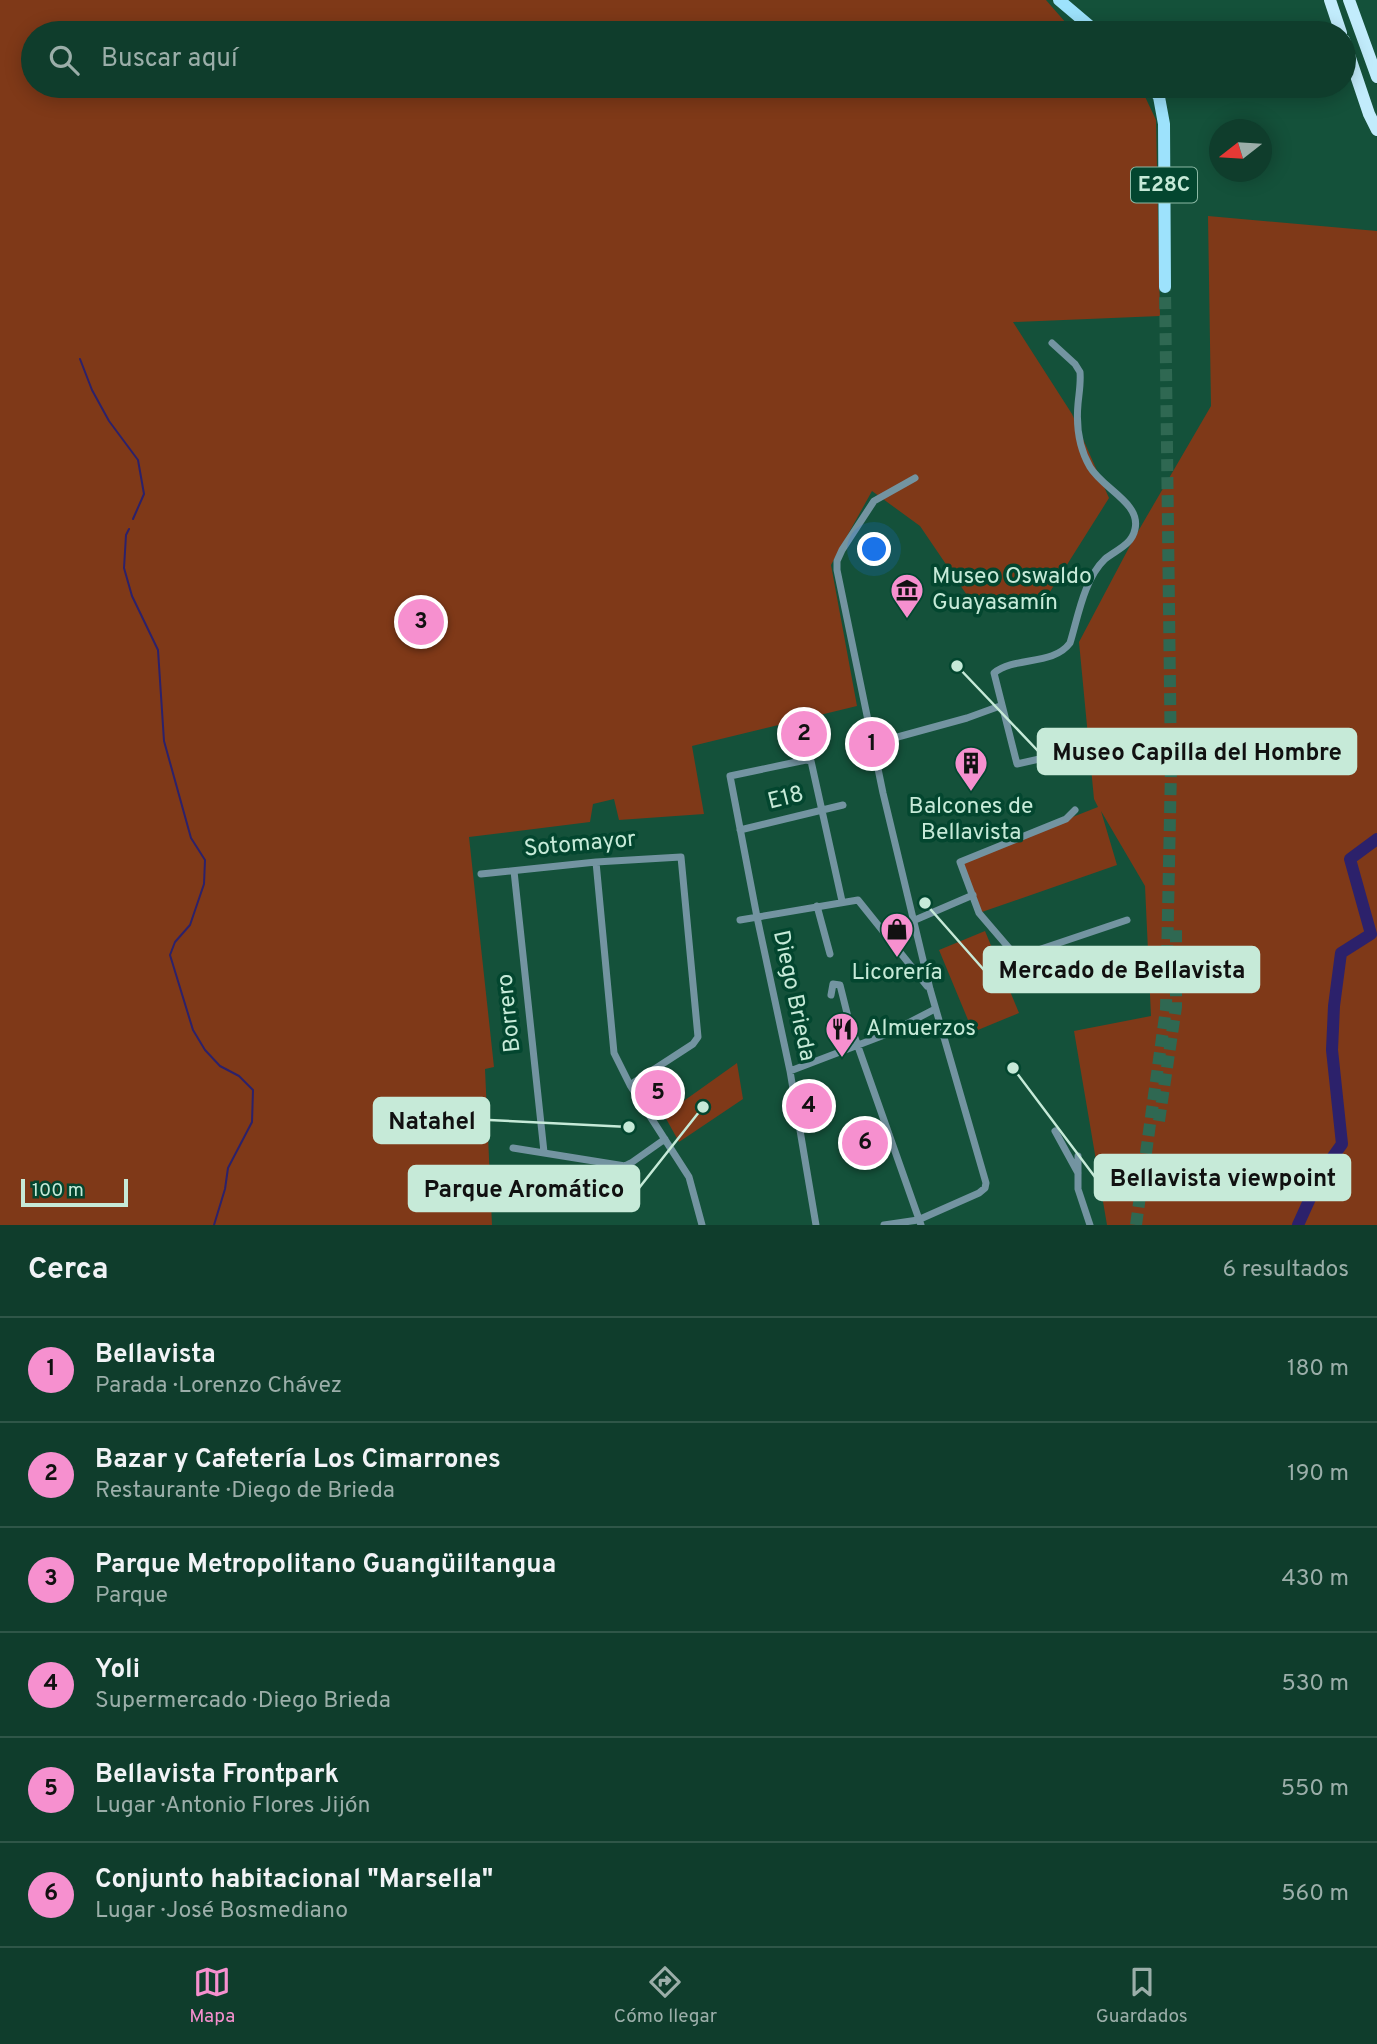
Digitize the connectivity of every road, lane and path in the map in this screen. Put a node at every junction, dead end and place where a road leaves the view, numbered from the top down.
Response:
1 (1059, 0) edge
2 (1330, 0) edge
3 (1349, 0) edge
4 (1084, 21) edge
5 (1337, 21) edge
6 (1377, 76) edge
7 (1356, 77) edge
8 (1159, 98) edge
9 (1165, 98) edge
10 (1377, 130) edge
11 (1052, 343) dead end
12 (915, 478) dead end
13 (1000, 705) junction
14 (872, 744) junction
15 (1053, 756) dead end
16 (843, 805) dead end
17 (823, 810) junction
18 (1074, 810) dead end
19 (740, 830) junction
20 (596, 862) junction
21 (514, 871) junction
22 (481, 874) dead end
23 (973, 895) junction
24 (842, 901) junction
25 (817, 906) junction
26 (757, 917) junction
27 (740, 920) dead end
28 (915, 920) junction
29 (1127, 920) dead end
30 (830, 954) dead end
31 (930, 989) junction
32 (831, 995) dead end
33 (935, 1009) junction
34 (858, 1045) junction
35 (790, 1071) junction
36 (630, 1085) junction
37 (1055, 1131) dead end
38 (664, 1139) junction
39 (513, 1148) dead end
40 (544, 1152) junction
41 (1078, 1156) dead end
42 (1078, 1174) junction
43 (920, 1222) edge
44 (702, 1225) edge
45 (816, 1225) edge
46 (884, 1225) edge
47 (1090, 1225) edge

1 - 4 main road
2 - 5 highway
3 - 6 highway
7 - 10 highway
8 - 9 main road, E28C
11 - 13 street
12 - 14 street
13 - 14 street
13 - 15 street
14 - 28 street
16 - 17 street, E18
17 - 19 street, E18
17 - 19 street, Diego Brieda
17 - 24 street
18 - 23 street
19 - 26 street, Diego Brieda
20 - 21 street, Sotomayor
20 - 36 street
20 - 36 street, Sotomayor
21 - 22 street, Sotomayor
21 - 40 street, Borrero
23 - 28 street
23 - 29 street
24 - 25 street
24 - 31 street
25 - 26 street
25 - 30 street
26 - 27 street
26 - 35 street, Diego Brieda
28 - 31 street
31 - 33 street
32 - 34 street
33 - 34 street
33 - 43 street
34 - 35 street
34 - 43 street
35 - 45 street, Diego Brieda
36 - 38 street
37 - 42 street
38 - 40 street
38 - 44 street
39 - 40 street
41 - 42 street
42 - 47 street
43 - 46 street

